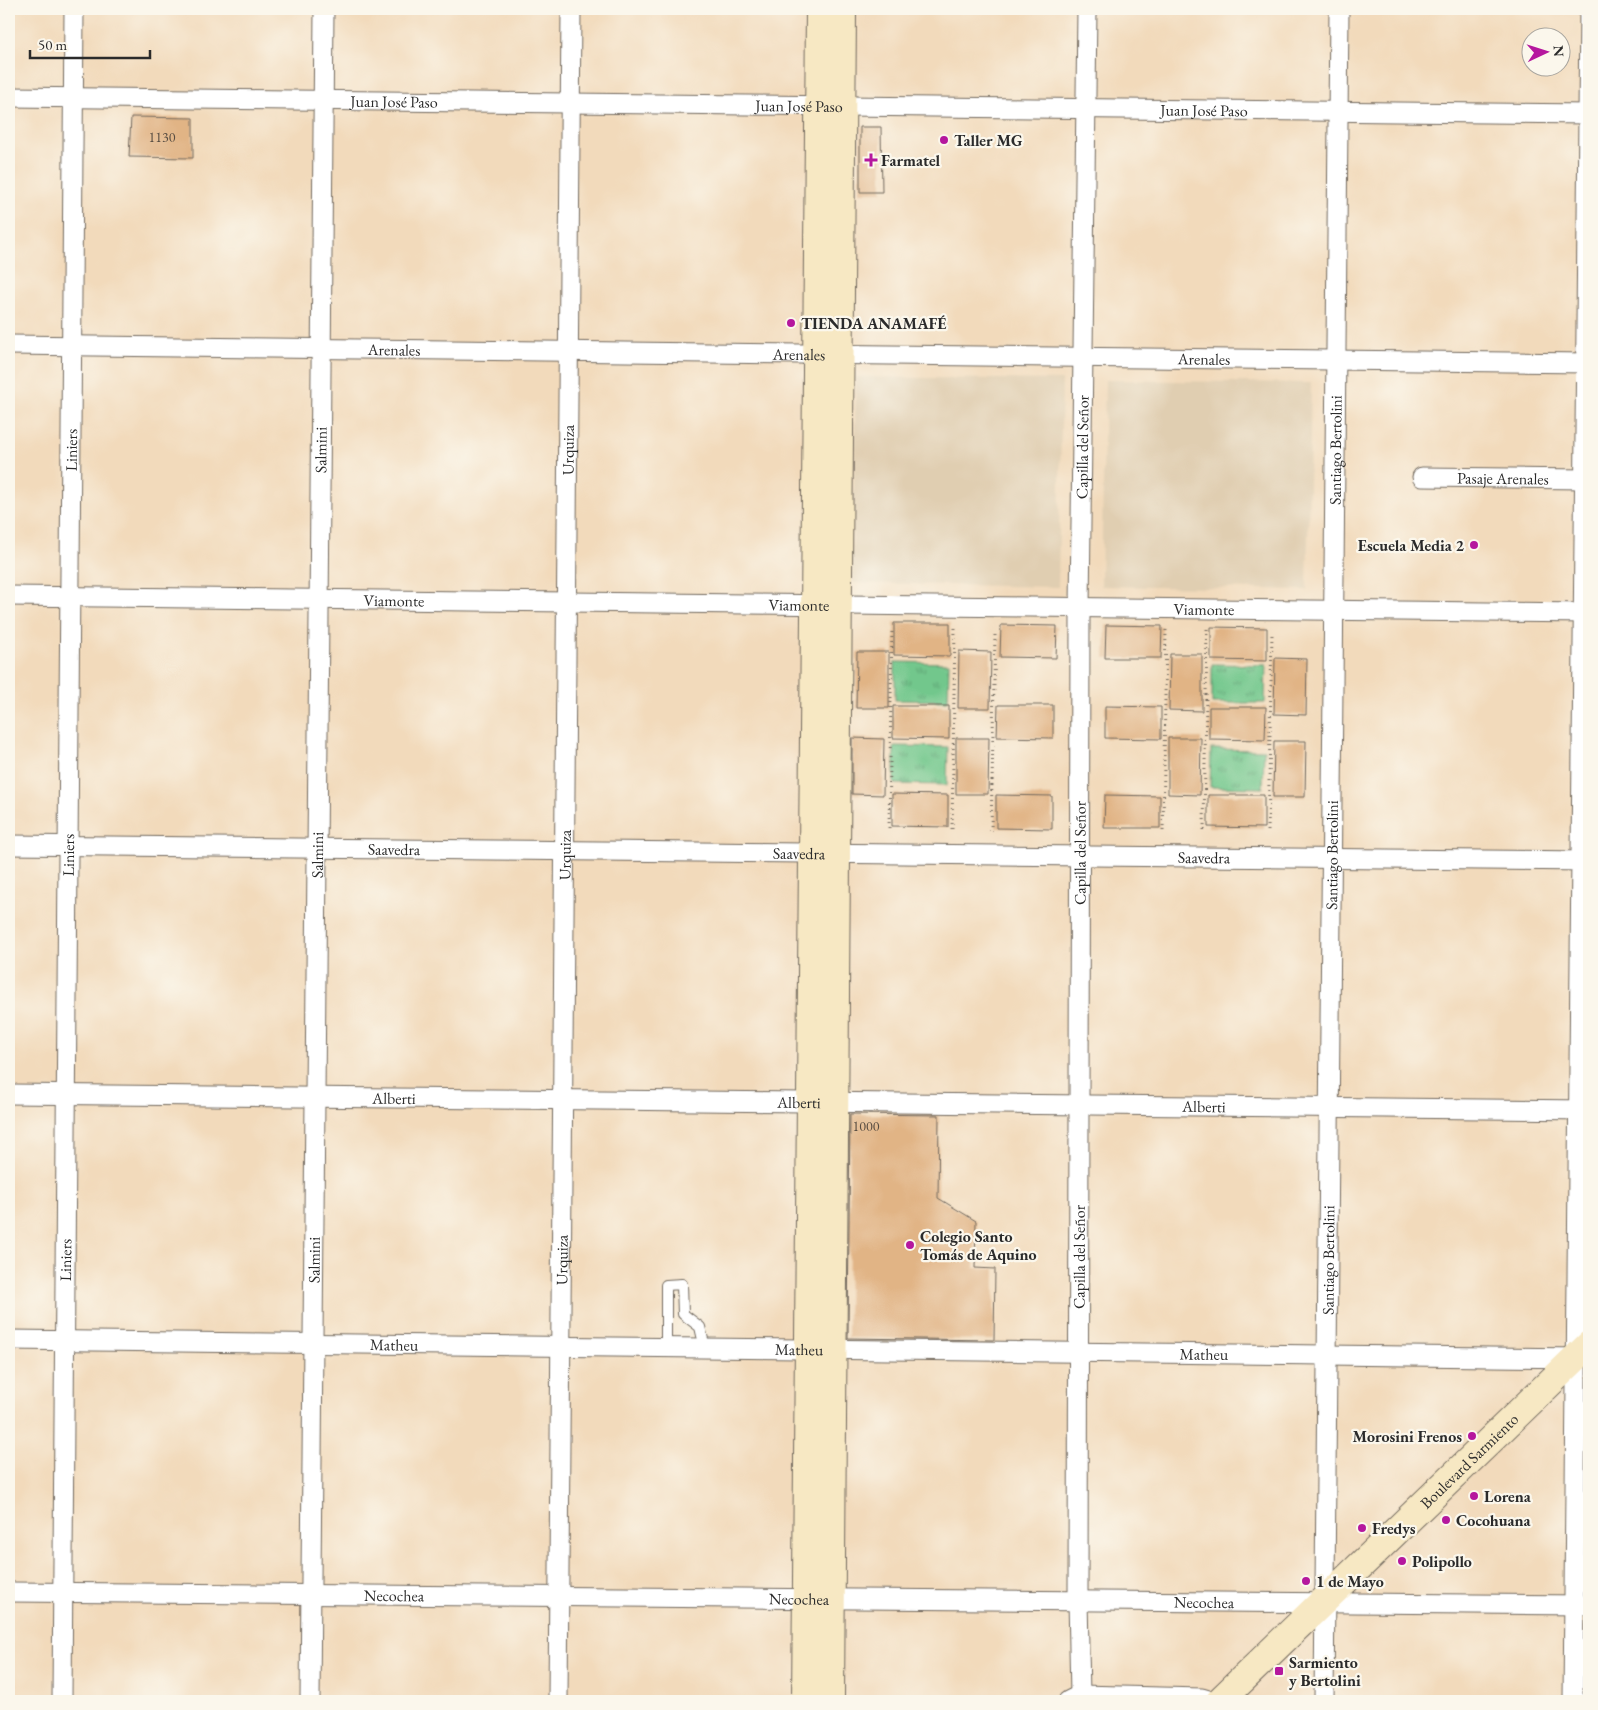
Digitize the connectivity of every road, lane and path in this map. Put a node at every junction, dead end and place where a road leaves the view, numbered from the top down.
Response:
1 (74, 9) edge
2 (324, 9) edge
3 (571, 9) edge
4 (820, 9) edge
5 (842, 9) edge
6 (1087, 9) edge
7 (1339, 9) edge
8 (1589, 9) edge
9 (9, 97) edge
10 (74, 98) junction
11 (324, 100) junction
12 (570, 103) junction
13 (830, 106) junction
14 (1086, 109) junction
15 (1338, 112) junction
16 (1589, 114) edge
17 (9, 345) edge
18 (72, 346) junction
19 (322, 348) junction
20 (569, 352) junction
21 (828, 355) junction
22 (1084, 357) junction
23 (1336, 360) junction
24 (1588, 363) edge
25 (1422, 477) dead end
26 (1585, 479) junction
27 (9, 596) edge
28 (70, 597) junction
29 (320, 600) junction
30 (567, 603) junction
31 (826, 606) junction
32 (1080, 608) junction
33 (1334, 610) junction
34 (1586, 613) edge
35 (954, 627) dead end
36 (1207, 628) dead end
37 (1166, 629) dead end
38 (892, 630) dead end
39 (1272, 634) dead end
40 (995, 635) dead end
41 (889, 828) dead end
42 (952, 829) dead end
43 (1204, 830) dead end
44 (991, 831) dead end
45 (1163, 831) dead end
46 (1268, 831) dead end
47 (9, 845) edge
48 (68, 846) junction
49 (317, 849) junction
50 (565, 852) junction
51 (824, 855) junction
52 (1080, 857) junction
53 (1331, 859) junction
54 (1585, 861) edge
55 (9, 1094) edge
56 (66, 1095) junction
57 (315, 1098) junction
58 (563, 1100) junction
59 (822, 1103) junction
60 (1079, 1105) junction
61 (1329, 1108) junction
62 (1584, 1110) edge
63 (9, 1340) edge
64 (65, 1341) junction
65 (313, 1344) junction
66 (561, 1346) junction
67 (666, 1348) junction
68 (705, 1348) junction
69 (821, 1349) junction
70 (1078, 1352) junction
71 (1327, 1354) junction
72 (1585, 1354) edge
73 (9, 1592) edge
74 (63, 1592) junction
75 (311, 1594) junction
76 (559, 1597) junction
77 (819, 1599) junction
78 (1078, 1600) junction
79 (1325, 1602) junction
80 (1582, 1605) edge
81 (1074, 1698) edge
82 (62, 1701) edge
83 (310, 1701) edge
84 (558, 1701) edge
85 (806, 1701) edge
86 (830, 1701) edge
87 (1212, 1701) edge
88 (1220, 1701) edge
89 (1324, 1701) edge
90 (1573, 1701) edge

1 - 10 street, Liniers
2 - 11 street, Salmini
3 - 12 street, Urquiza
4 - 13 main road
5 - 13 main road
6 - 14 street, Capilla del Señor
7 - 15 street, Santiago Bertolini
8 - 16 street
9 - 10 street, Juan José Paso
10 - 11 street, Juan José Paso
10 - 18 street, Liniers
11 - 12 street, Juan José Paso
11 - 19 street, Salmini
12 - 13 street, Juan José Paso
12 - 20 street, Urquiza
13 - 14 street, Juan José Paso
13 - 21 main road
14 - 15 street, Juan José Paso
14 - 22 street, Capilla del Señor
15 - 16 street, Juan José Paso
15 - 23 street, Santiago Bertolini
16 - 24 street
17 - 18 street, Arenales
18 - 19 street, Arenales
18 - 28 street, Liniers
19 - 20 street, Arenales
19 - 29 street, Salmini
20 - 21 street, Arenales
20 - 30 street, Urquiza
21 - 22 street, Arenales
21 - 31 main road
22 - 23 street, Arenales
22 - 32 street, Capilla del Señor
23 - 24 street, Arenales
23 - 33 street, Santiago Bertolini
24 - 26 street
25 - 26 street, Pasaje Arenales
26 - 34 street
27 - 28 street, Viamonte
28 - 29 street, Viamonte
28 - 48 street, Liniers
29 - 30 street, Viamonte
29 - 49 street, Salmini
30 - 31 street, Viamonte
30 - 50 street, Urquiza
31 - 32 street, Viamonte
31 - 51 main road
32 - 33 street, Viamonte
32 - 52 street, Capilla del Señor
33 - 34 street, Viamonte
33 - 53 street, Santiago Bertolini
34 - 54 street
35 - 42 path
36 - 43 path
37 - 45 path
38 - 41 path
39 - 46 path
40 - 44 path
47 - 48 street, Saavedra
48 - 49 street, Saavedra
48 - 56 street, Liniers
49 - 50 street, Saavedra
49 - 57 street, Salmini
50 - 51 street, Saavedra
50 - 58 street, Urquiza
51 - 52 street, Saavedra
51 - 59 main road
52 - 53 street, Saavedra
52 - 60 street, Capilla del Señor
53 - 54 street, Saavedra
53 - 61 street, Santiago Bertolini
54 - 62 street
55 - 56 street, Alberti
56 - 57 street, Alberti
56 - 64 street, Liniers
57 - 58 street, Alberti
57 - 65 street, Salmini
58 - 59 street, Alberti
58 - 66 street, Urquiza
59 - 60 street, Alberti
59 - 69 main road
60 - 61 street, Alberti
60 - 70 street, Capilla del Señor
61 - 62 street, Alberti
61 - 71 street, Santiago Bertolini
62 - 72 street
63 - 64 street, Matheu
64 - 65 street, Matheu
64 - 74 street, Liniers
65 - 66 street, Matheu
65 - 75 street, Salmini
66 - 67 street, Matheu
66 - 76 street, Urquiza
67 - 68 street, Matheu
67 - 68 lane
68 - 69 street, Matheu
69 - 70 street, Matheu
69 - 77 main road
70 - 71 street, Matheu
70 - 78 street, Capilla del Señor
71 - 72 street, Matheu
71 - 79 street, Santiago Bertolini
72 - 79 main road, Boulevard Sarmiento
72 - 80 street
73 - 74 street, Necochea
74 - 75 street, Necochea
74 - 82 street, Liniers
75 - 76 street, Necochea
75 - 83 street, Salmini
76 - 77 street, Necochea
76 - 84 street, Urquiza
77 - 78 street, Necochea
77 - 85 main road
77 - 86 main road
78 - 79 street, Necochea
78 - 81 street, Capilla del Señor
79 - 80 street, Necochea
79 - 88 main road, Boulevard Sarmiento
79 - 89 street, Santiago Bertolini
80 - 90 street
81 - 87 street

